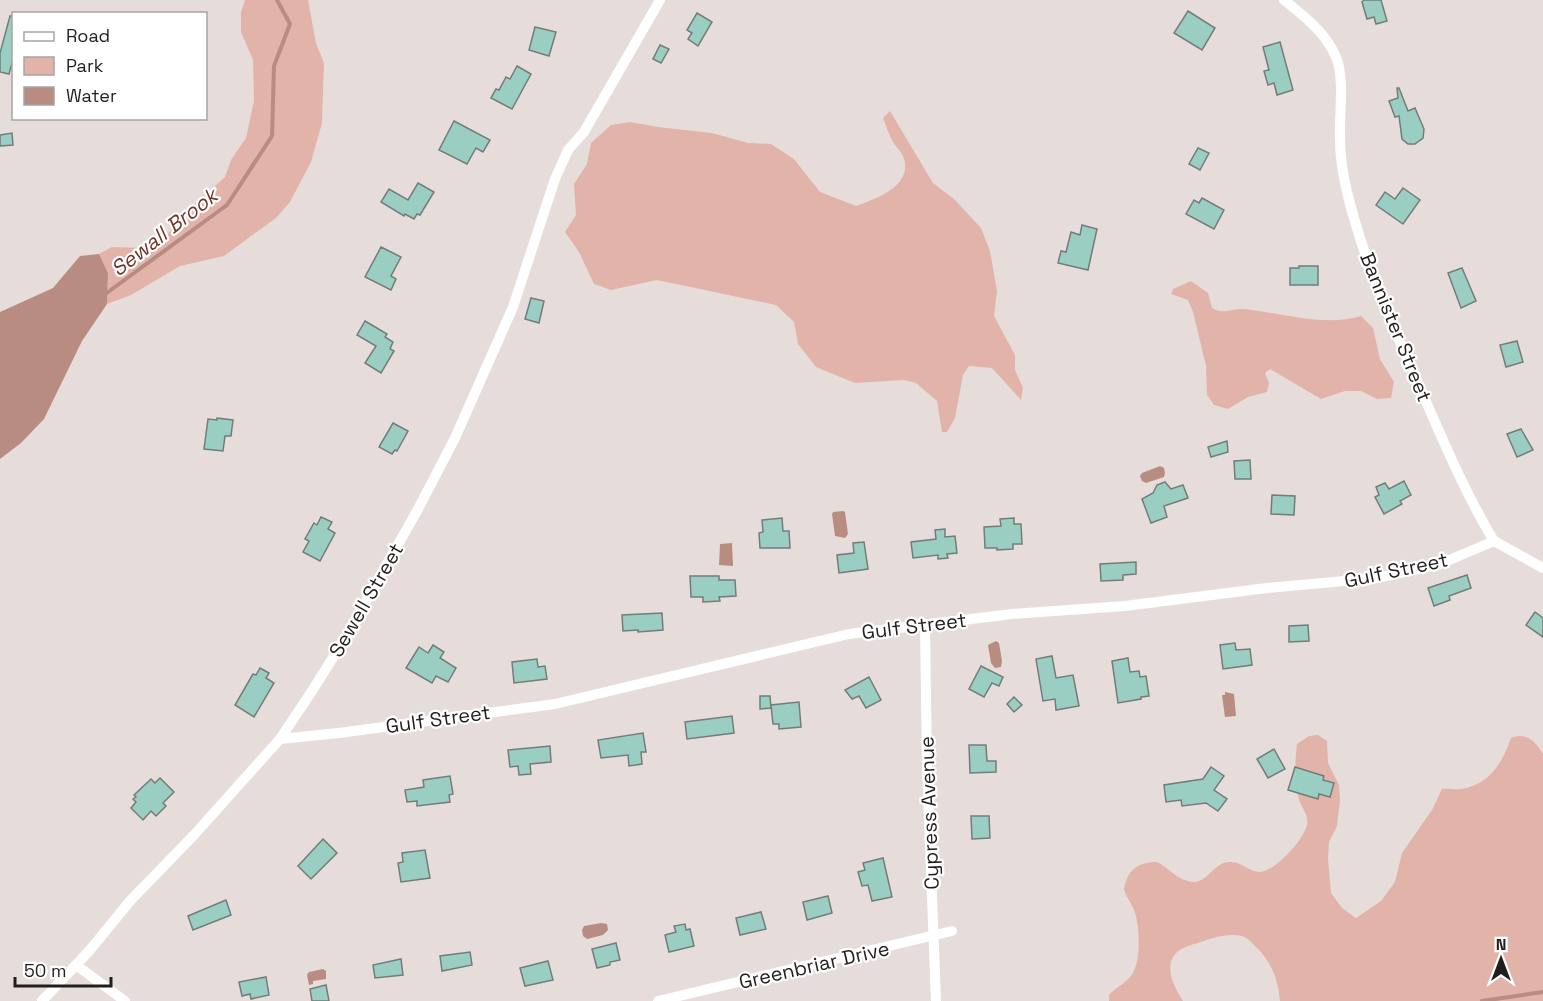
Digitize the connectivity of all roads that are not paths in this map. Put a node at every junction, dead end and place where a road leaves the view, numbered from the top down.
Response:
1 (660, 0) edge
2 (1284, 0) edge
3 (1494, 541) junction
4 (1543, 568) edge
5 (925, 625) junction
6 (280, 739) junction
7 (952, 931) dead end
8 (934, 936) junction
9 (76, 965) junction
10 (42, 1001) edge
11 (125, 1001) edge
12 (658, 1001) edge
13 (936, 1001) edge

1 - 6 street, Sewell Street
2 - 3 street, Bannister Street
3 - 4 street
3 - 5 street, Gulf Street
5 - 6 street, Gulf Street
5 - 8 street, Cypress Avenue
6 - 9 street, Sewell Street
7 - 8 street, Greenbriar Drive
8 - 12 street, Greenbriar Drive
8 - 13 street, Cypress Avenue
9 - 10 street, Sewell Street
9 - 11 street

